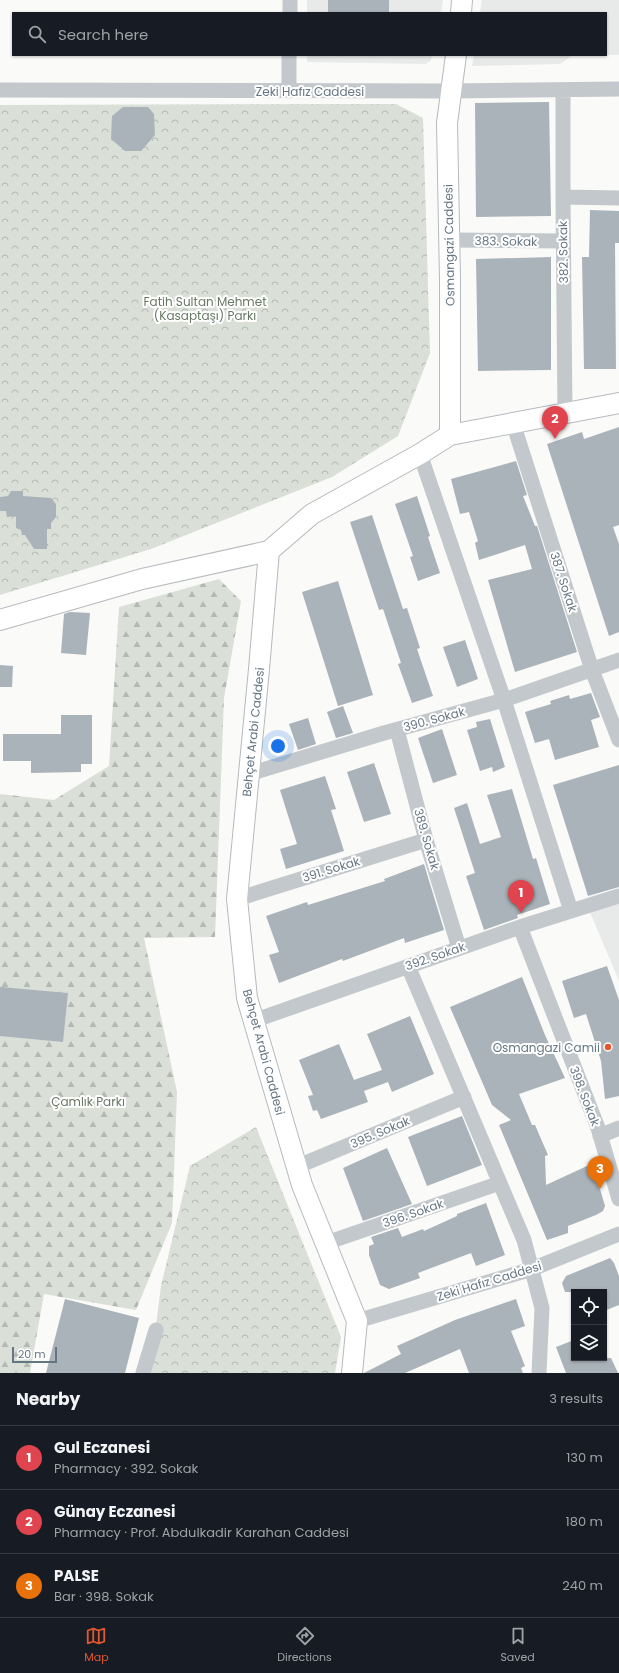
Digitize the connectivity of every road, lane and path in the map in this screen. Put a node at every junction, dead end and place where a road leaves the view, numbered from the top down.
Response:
1 (290, 0) edge
2 (462, 0) edge
3 (290, 12) edge
4 (461, 12) edge
5 (289, 56) edge
6 (456, 56) edge
7 (619, 89) edge
8 (0, 90) edge
9 (564, 90) junction
10 (289, 91) junction
11 (451, 91) junction
12 (563, 197) junction
13 (619, 198) edge
14 (449, 240) junction
15 (564, 241) junction
16 (619, 404) edge
17 (565, 413) junction
18 (513, 423) junction
19 (450, 435) junction
20 (420, 454) junction
21 (268, 551) junction
22 (0, 620) edge
23 (619, 660) edge
24 (592, 670) junction
25 (504, 700) junction
26 (397, 730) junction
27 (619, 740) edge
28 (249, 774) junction
29 (426, 840) junction
30 (619, 896) edge
31 (237, 899) junction
32 (571, 911) junction
33 (520, 927) junction
34 (459, 948) junction
35 (408, 966) junction
36 (253, 1021) junction
37 (464, 1097) junction
38 (619, 1128) edge
39 (600, 1136) junction
40 (296, 1167) junction
41 (500, 1183) junction
42 (619, 1199) edge
43 (619, 1234) edge
44 (326, 1243) junction
45 (532, 1269) junction
46 (357, 1321) junction
47 (156, 1330) dead end
48 (143, 1373) edge
49 (352, 1373) edge
50 (539, 1373) edge

1 - 3 street
2 - 4 main road
5 - 10 street
6 - 11 main road, Osmangazi Caddesi
7 - 9 street, Zeki Hafız Caddesi
8 - 10 street, Zeki Hafız Caddesi
9 - 11 street, Zeki Hafız Caddesi
9 - 12 street, 382. Sokak
10 - 11 street, Zeki Hafız Caddesi
11 - 14 main road, Osmangazi Caddesi
12 - 13 street
12 - 15 street, 382. Sokak
14 - 15 street, 383. Sokak
14 - 19 main road, Osmangazi Caddesi
15 - 17 street, 382. Sokak
16 - 17 main road
17 - 18 main road
18 - 19 main road
18 - 24 street, 387. Sokak
19 - 20 main road
20 - 21 main road
20 - 25 street
21 - 22 main road
21 - 28 main road, Behçet Arabi Caddesi
23 - 24 street, 390. Sokak
24 - 25 street, 390. Sokak
24 - 27 street, 387. Sokak
25 - 26 street, 390. Sokak
25 - 32 street
26 - 28 street, 390. Sokak
26 - 29 street, 389. Sokak
28 - 31 main road, Behçet Arabi Caddesi
29 - 31 street, 391. Sokak
29 - 34 street, 389. Sokak
30 - 32 street, 392. Sokak
31 - 36 main road, Behçet Arabi Caddesi
32 - 33 street, 392. Sokak
33 - 34 street, 392. Sokak
33 - 39 street, 398. Sokak
34 - 35 street, 392. Sokak
35 - 36 street, 392. Sokak
35 - 37 street
36 - 40 main road, Behçet Arabi Caddesi
37 - 40 street, 395. Sokak
37 - 41 street
38 - 39 street
39 - 42 street, 398. Sokak
40 - 44 main road, Behçet Arabi Caddesi
41 - 44 street, 396. Sokak
41 - 45 street
43 - 45 street, Zeki Hafız Caddesi
44 - 46 main road, Behçet Arabi Caddesi
45 - 46 street, Zeki Hafız Caddesi
45 - 50 street
46 - 49 main road, Behçet Arabi Caddesi
47 - 48 street

